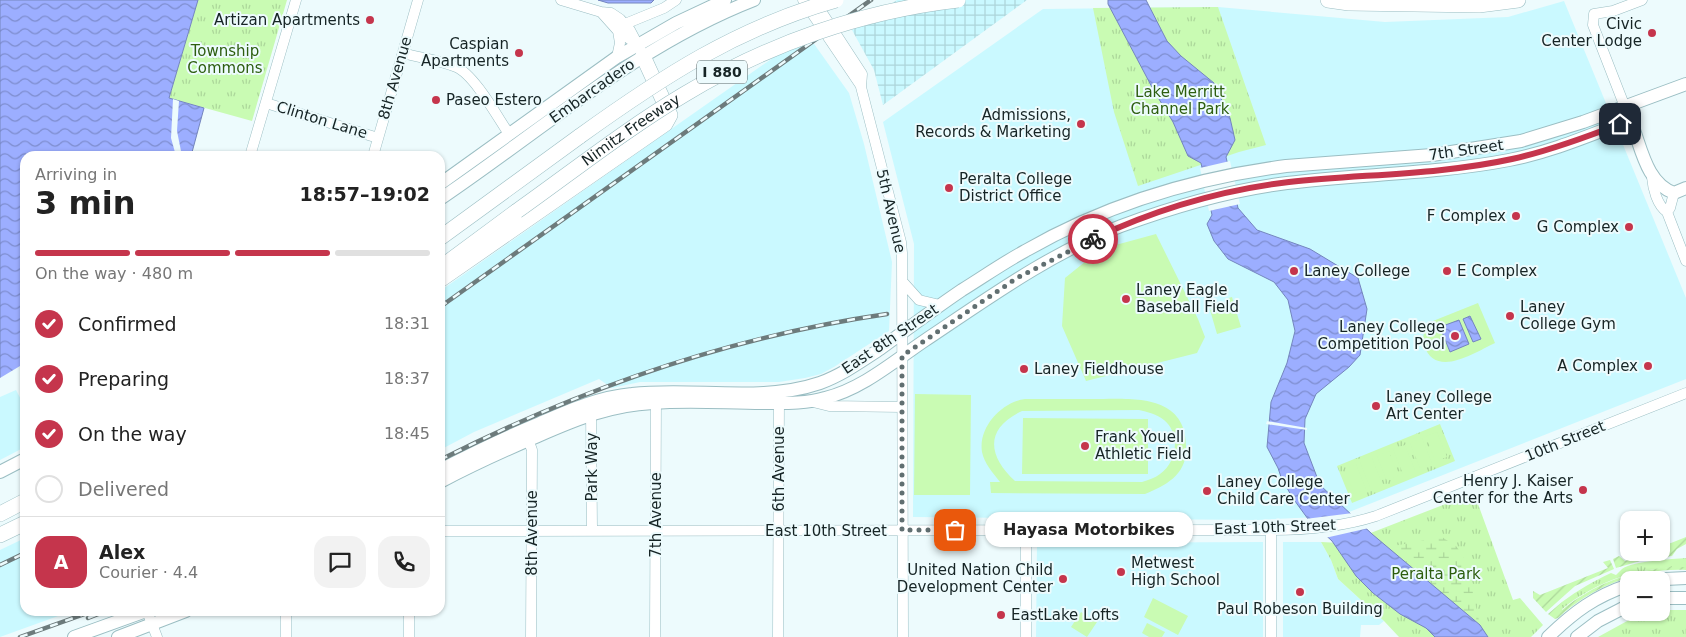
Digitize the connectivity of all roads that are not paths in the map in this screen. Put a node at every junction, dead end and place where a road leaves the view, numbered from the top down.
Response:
1 (296, 0) edge
2 (418, 0) edge
3 (561, 0) edge
4 (676, 0) edge
5 (725, 0) edge
6 (754, 0) edge
7 (803, 0) edge
8 (813, 0) edge
9 (836, 0) edge
10 (958, 0) edge
11 (1328, 0) edge
12 (1518, 0) edge
13 (1642, 0) edge
14 (601, 12) junction
15 (625, 24) junction
16 (618, 32) junction
17 (640, 50) junction
18 (403, 53) junction
19 (617, 57) junction
20 (1686, 84) edge
21 (861, 87) junction
22 (266, 103) junction
23 (1624, 106) junction
24 (1631, 123) junction
25 (509, 134) junction
26 (378, 138) junction
27 (252, 151) edge
28 (374, 151) edge
29 (1238, 172) joint
30 (1652, 177) junction
31 (445, 180) edge
32 (1244, 190) joint
33 (1680, 190) edge
34 (445, 195) edge
35 (1667, 212) junction
36 (445, 234) edge
37 (1686, 261) edge
38 (445, 264) edge
39 (445, 277) edge
40 (902, 281) junction
41 (940, 305) junction
42 (902, 333) junction
43 (902, 356) junction
44 (1686, 393) edge
45 (656, 397) junction
46 (779, 397) junction
47 (809, 401) junction
48 (902, 407) junction
49 (591, 408) junction
50 (526, 435) junction
51 (20, 462) edge
52 (445, 468) edge
53 (0, 472) edge
54 (445, 479) edge
55 (20, 504) edge
56 (0, 514) edge
57 (1360, 521) joint
58 (20, 525) edge
59 (902, 530) junction
60 (1026, 530) junction
61 (1271, 530) junction
62 (445, 531) edge
63 (532, 531) junction
64 (592, 531) junction
65 (656, 531) junction
66 (779, 531) junction
67 (0, 535) edge
68 (1686, 578) edge
69 (1670, 579) edge
70 (1620, 588) edge
71 (1670, 597) edge
72 (1686, 598) edge
73 (1620, 610) edge
74 (132, 616) edge
75 (148, 616) edge
76 (174, 616) edge
77 (286, 616) edge
78 (409, 616) edge
79 (152, 625) junction
80 (74, 637) edge
81 (118, 637) edge
82 (157, 637) edge
83 (286, 637) edge
84 (409, 637) edge
85 (531, 637) edge
86 (655, 637) edge
87 (778, 637) edge
88 (903, 637) edge
89 (1026, 637) edge
90 (1271, 637) edge
91 (1548, 637) edge
92 (1577, 637) edge

1 - 22 street
2 - 18 street, 8th Avenue
3 - 14 street
4 - 15 street
5 - 17 main road, Embarcadero
6 - 17 main road, Embarcadero
7 - 21 street, 5th Avenue
8 - 21 street, 5th Avenue
9 - 36 highway, Nimitz Freeway / I 880, bridge
10 - 38 highway, Nimitz Freeway / I 880, bridge
11 - 12 highway
13 - 23 street
14 - 15 street
14 - 16 street
15 - 17 street
16 - 17 street
16 - 19 street
17 - 19 main road, Embarcadero
17 - 34 main road, Embarcadero
17 - 39 highway
18 - 25 street
18 - 26 street, 8th Avenue
19 - 25 main road, Embarcadero
20 - 23 main road, 7th Street
20 - 24 main road
21 - 40 street, 5th Avenue
22 - 26 street, Clinton Lane
22 - 27 street
23 - 24 street
23 - 29 main road, 7th Street
24 - 30 main road
24 - 32 main road, 7th Street
25 - 31 main road, Embarcadero
26 - 28 street, 8th Avenue
29 - 41 main road, East 8th Street
30 - 33 main road
30 - 35 street
32 - 43 main road, East 8th Street
33 - 35 street
35 - 37 street
40 - 41 street
40 - 42 street, 5th Avenue
41 - 42 main road, East 8th Street
42 - 43 street, 5th Avenue
42 - 46 main road, East 8th Street
43 - 47 main road, East 8th Street
43 - 48 street, 5th Avenue
44 - 57 street, 10th Street
45 - 46 main road, East 8th Street
45 - 49 main road, East 8th Street
45 - 65 street, 7th Avenue
46 - 47 main road, East 8th Street
46 - 66 street, 6th Avenue
47 - 48 street, East 8th Street
48 - 59 street, 5th Avenue
49 - 50 main road, East 8th Street
49 - 64 street, Park Way
50 - 52 main road, East 8th Street
50 - 54 main road, East 8th Street
50 - 63 street, 8th Avenue
51 - 53 main road
55 - 56 highway
57 - 61 street, East 10th Street
58 - 67 highway
59 - 60 street, East 10th Street
59 - 66 street, East 10th Street
59 - 88 street, 5th Avenue
60 - 61 street, East 10th Street
60 - 89 street
61 - 90 street
62 - 63 street, East 10th Street
63 - 64 street, East 10th Street
63 - 85 street, 8th Avenue
64 - 65 street, East 10th Street
65 - 66 street, East 10th Street
65 - 86 street, 7th Avenue
66 - 87 street, 6th Avenue
68 - 69 main road
70 - 91 main road
71 - 72 main road
73 - 92 main road
74 - 80 main road
75 - 79 street
76 - 79 main road
77 - 83 street
78 - 84 street
79 - 81 main road
79 - 82 street

